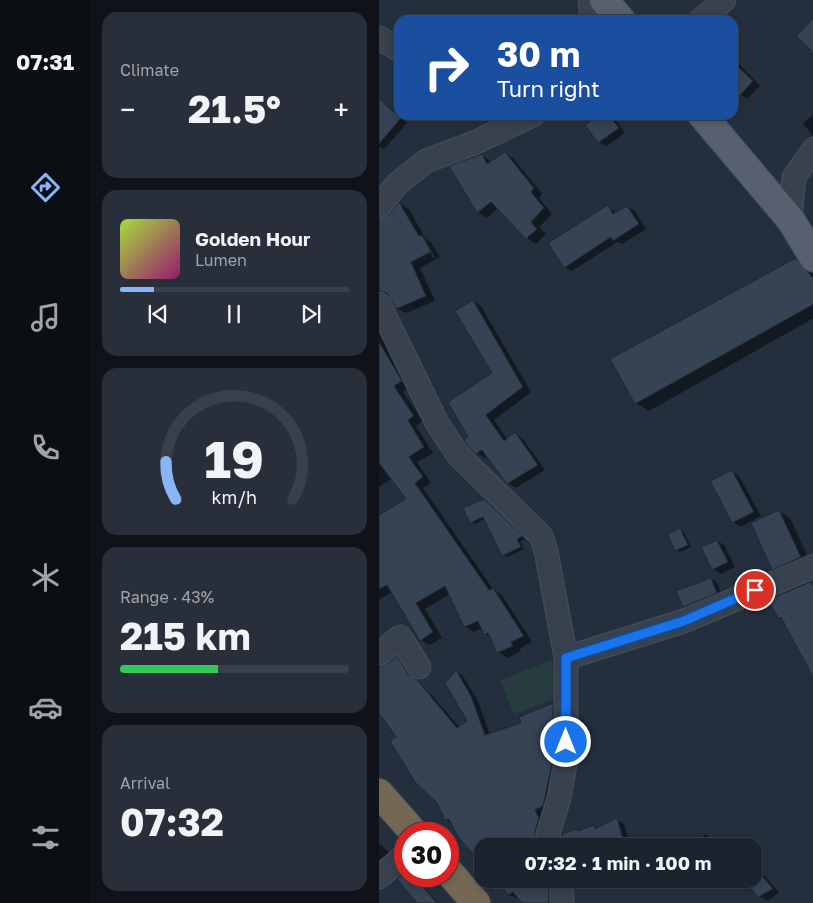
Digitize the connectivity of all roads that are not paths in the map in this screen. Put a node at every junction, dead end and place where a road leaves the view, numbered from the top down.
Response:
1 (590, 0) edge
2 (604, 0) edge
3 (724, 0) edge
4 (592, 15) edge
5 (617, 15) edge
6 (707, 15) edge
7 (379, 38) edge
8 (394, 47) edge
9 (522, 120) edge
10 (706, 120) edge
11 (813, 149) edge
12 (379, 207) edge
13 (790, 219) junction
14 (813, 258) edge
15 (379, 304) edge
16 (813, 566) edge
17 (379, 654) edge
18 (566, 658) junction
19 (419, 667) dead end
20 (379, 793) edge
21 (404, 822) edge
22 (549, 838) edge
23 (394, 864) edge
24 (379, 877) edge
25 (459, 884) edge
26 (561, 888) edge
27 (476, 903) edge
28 (562, 903) edge

1 - 4 street
2 - 5 main road
3 - 6 street
7 - 8 street
9 - 12 street
10 - 13 main road
11 - 13 street
13 - 14 main road
15 - 18 street
16 - 18 street
17 - 19 street
18 - 22 street
20 - 21 highway
23 - 24 street
25 - 27 highway
26 - 28 street

